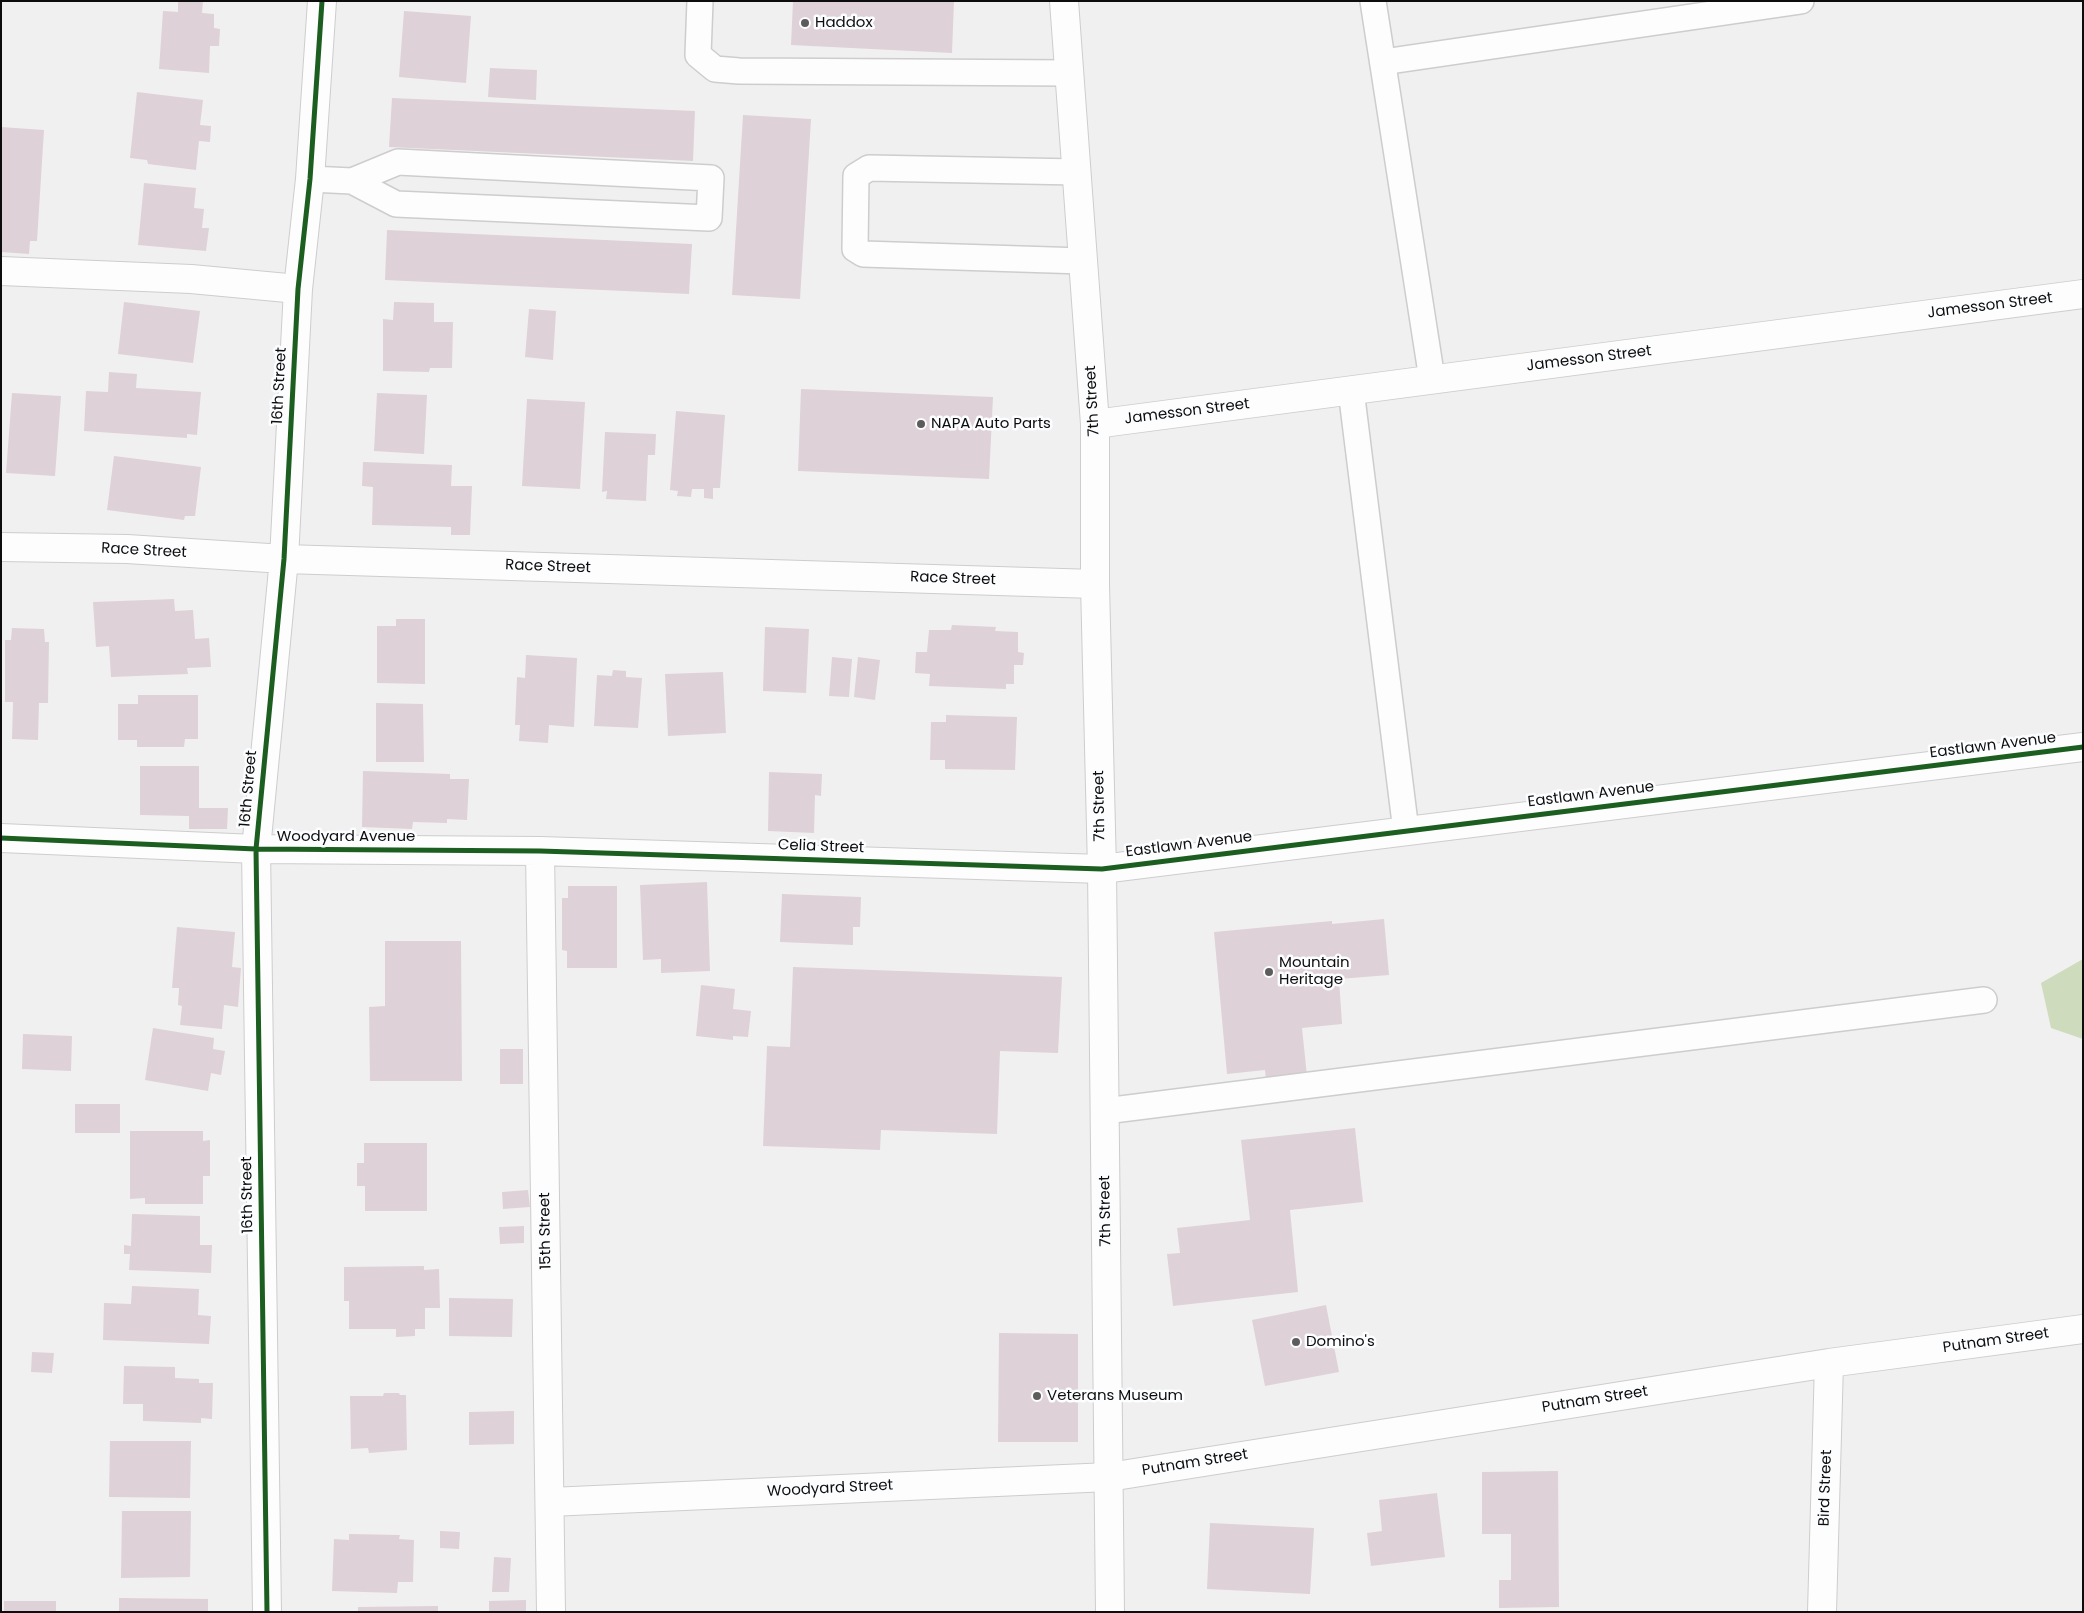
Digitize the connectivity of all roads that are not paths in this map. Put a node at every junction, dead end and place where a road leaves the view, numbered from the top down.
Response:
1 (322, 1) edge
2 (700, 1) edge
3 (1064, 1) edge
4 (1373, 1) edge
5 (1801, 1) edge
6 (1383, 62) junction
7 (1070, 74) junction
8 (1077, 172) junction
9 (310, 179) junction
10 (352, 181) junction
11 (1083, 261) junction
12 (1, 271) edge
13 (298, 288) junction
14 (2083, 294) edge
15 (1432, 379) junction
16 (1351, 390) junction
17 (1095, 424) junction
18 (1, 546) edge
19 (284, 559) junction
20 (1095, 584) junction
21 (2083, 747) edge
22 (1406, 831) junction
23 (1, 838) edge
24 (256, 849) junction
25 (540, 851) junction
26 (1102, 869) junction
27 (1984, 1000) dead end
28 (1104, 1111) junction
29 (2083, 1329) edge
30 (1829, 1363) junction
31 (1109, 1477) junction
32 (550, 1502) junction
33 (267, 1612) edge
34 (551, 1612) edge
35 (1110, 1612) edge
36 (1822, 1612) edge

1 - 9 street, 16th Street
2 - 7 lane
3 - 7 street, 7th Street
4 - 6 lane
5 - 6 lane
6 - 15 lane
7 - 8 street, 7th Street
8 - 11 street, 7th Street
8 - 11 lane
9 - 10 lane
9 - 13 street, 16th Street
10 - 10 lane
11 - 17 street, 7th Street
12 - 13 street
13 - 19 street, 16th Street
14 - 15 street, Jamesson Street
15 - 16 street, Jamesson Street
16 - 17 street, Jamesson Street
16 - 22 lane
17 - 20 street, 7th Street
18 - 19 street, Race Street
19 - 20 street, Race Street
19 - 24 street, 16th Street
20 - 26 street, 7th Street
21 - 22 street, Eastlawn Avenue
22 - 26 street, Eastlawn Avenue
23 - 24 street, Woodyard Avenue
24 - 25 street, Woodyard Avenue
24 - 33 street, 16th Street
25 - 26 street, Celia Street
25 - 32 street, 15th Street
26 - 28 street, 7th Street
27 - 28 lane
28 - 31 street, 7th Street
29 - 30 street, Putnam Street
30 - 31 street, Putnam Street
30 - 36 street, Bird Street
31 - 32 street, Woodyard Street
31 - 35 street, 7th Street
32 - 34 street, 15th Street

